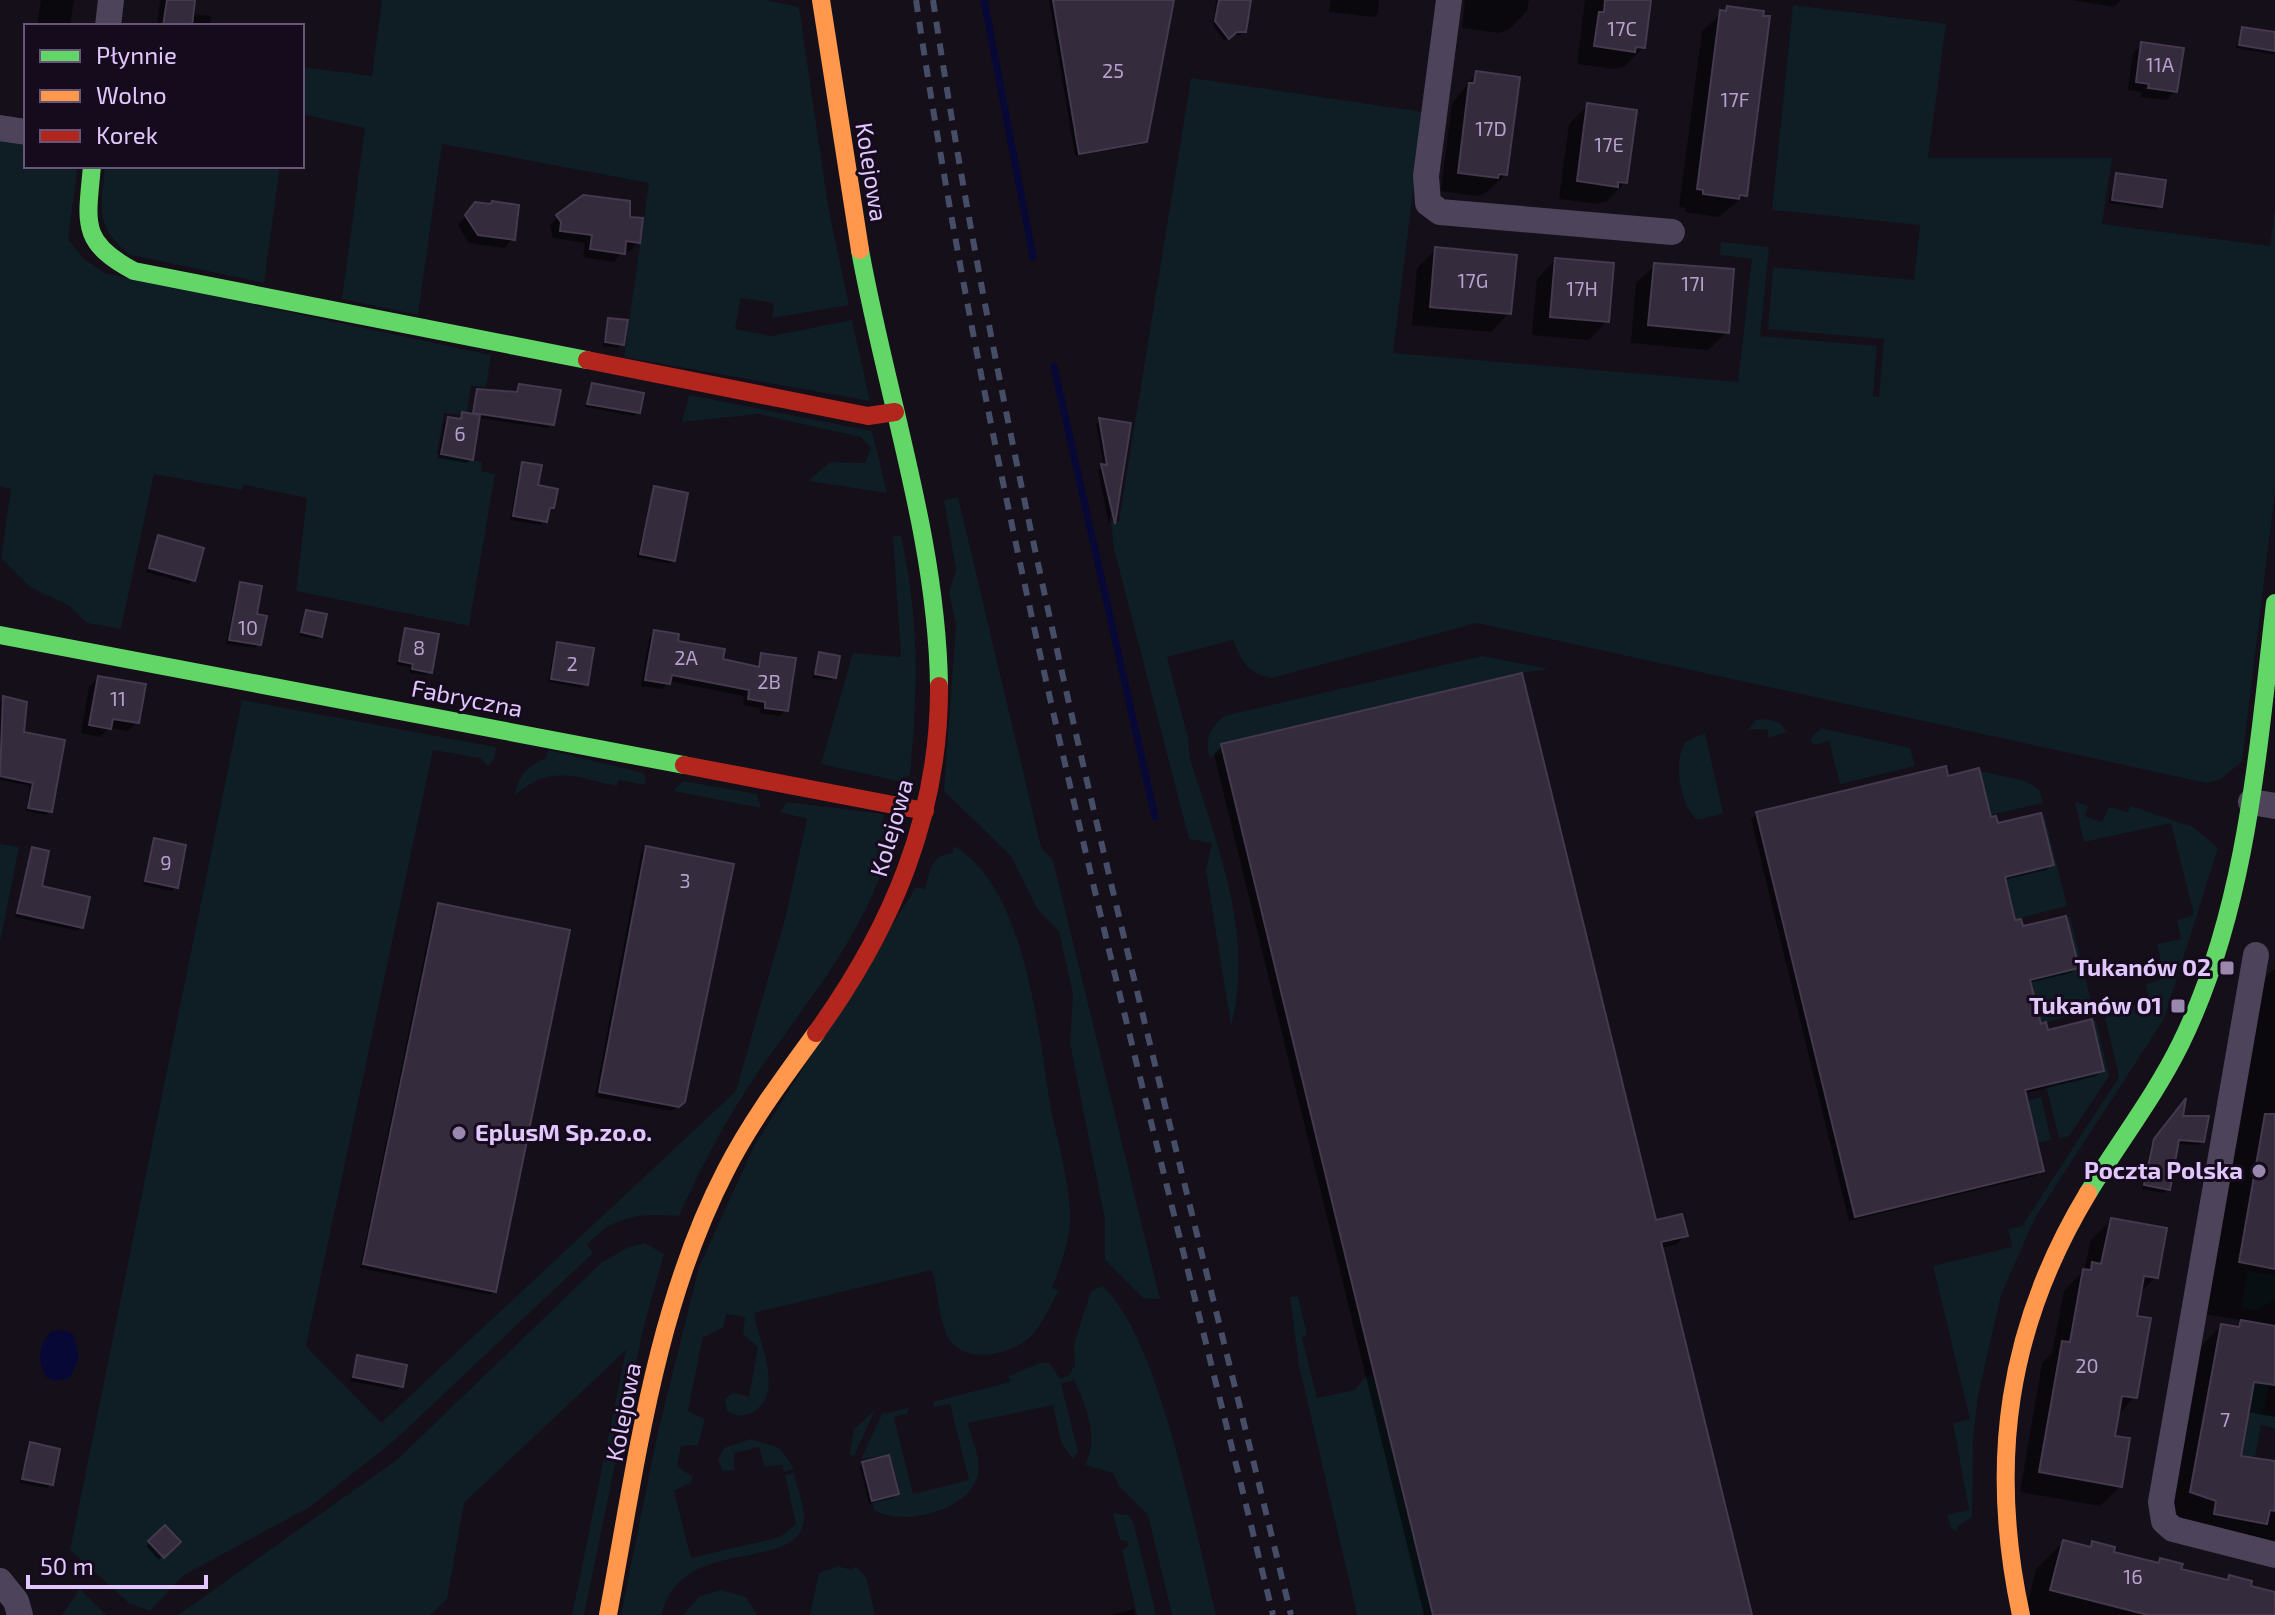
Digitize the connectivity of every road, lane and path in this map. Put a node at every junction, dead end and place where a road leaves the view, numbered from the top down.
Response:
1 (111, 0) edge
2 (821, 0) edge
3 (1449, 0) edge
4 (108, 24) edge
5 (0, 128) edge
6 (24, 132) edge
7 (92, 168) edge
8 (1672, 232) dead end
9 (895, 412) junction
10 (2275, 603) edge
11 (0, 635) edge
12 (2263, 804) edge
13 (925, 811) junction
14 (2256, 955) dead end
15 (2275, 1555) edge
16 (0, 1581) edge
17 (20, 1615) edge
18 (608, 1615) edge
19 (2021, 1615) edge

1 - 4 street
2 - 9 street, Kolejowa
3 - 8 street
5 - 6 street
7 - 9 street
9 - 13 street, Kolejowa
10 - 12 street
11 - 13 street, Fabryczna
12 - 19 street
13 - 18 street, Kolejowa
14 - 15 street
16 - 17 street

